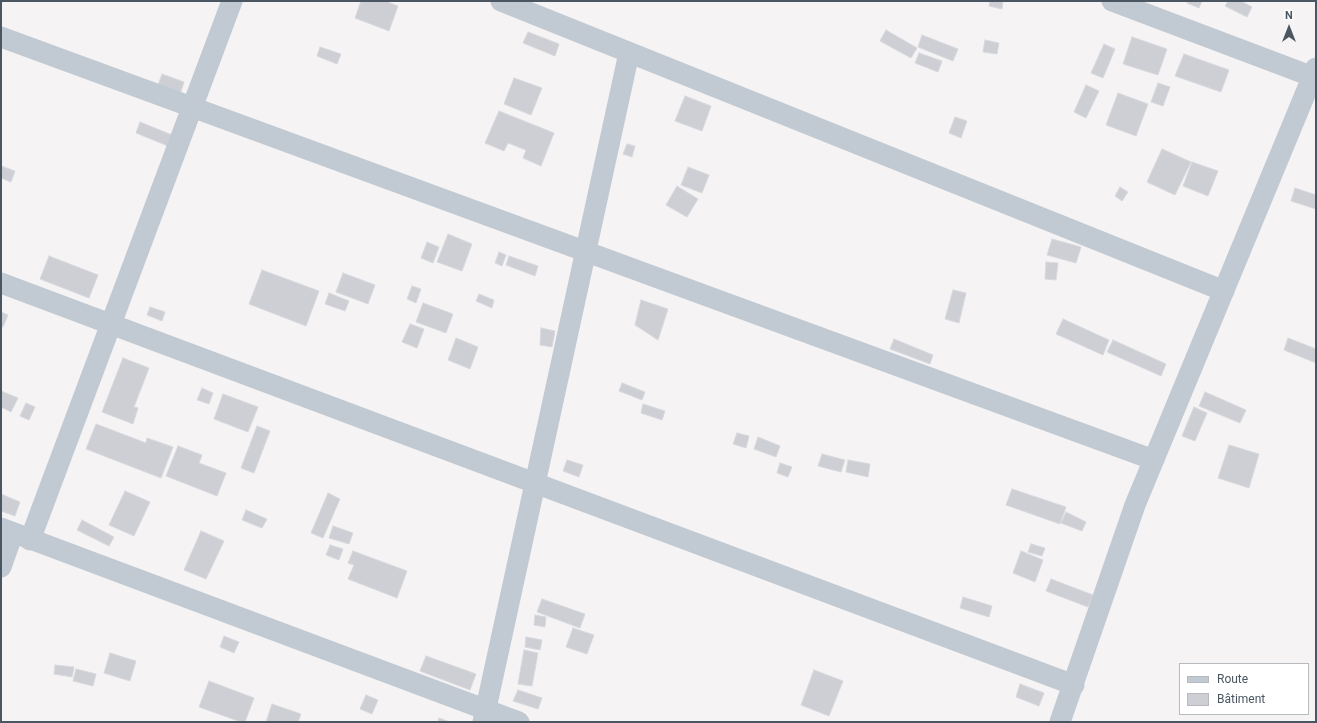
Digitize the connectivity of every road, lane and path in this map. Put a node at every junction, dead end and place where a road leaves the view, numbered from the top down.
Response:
1 (232, 1) edge
2 (500, 1) edge
3 (1112, 1) edge
4 (1, 37) edge
5 (629, 52) junction
6 (1315, 74) edge
7 (192, 107) junction
8 (585, 252) junction
9 (1, 283) edge
10 (1224, 291) junction
11 (111, 324) junction
12 (1154, 460) junction
13 (535, 483) junction
14 (14, 534) edge
15 (1, 567) edge
16 (1074, 685) junction
17 (484, 716) edge
18 (519, 722) edge
19 (1060, 722) edge

1 - 7 street
2 - 5 street
3 - 6 street
4 - 7 street
5 - 8 street
5 - 10 street
6 - 10 street
7 - 8 street
7 - 11 street
8 - 12 street
8 - 13 street
9 - 11 street
10 - 12 street
11 - 13 street
11 - 14 street
12 - 16 street
13 - 16 street
13 - 17 street
14 - 15 street
14 - 17 street
16 - 19 street
17 - 18 street

